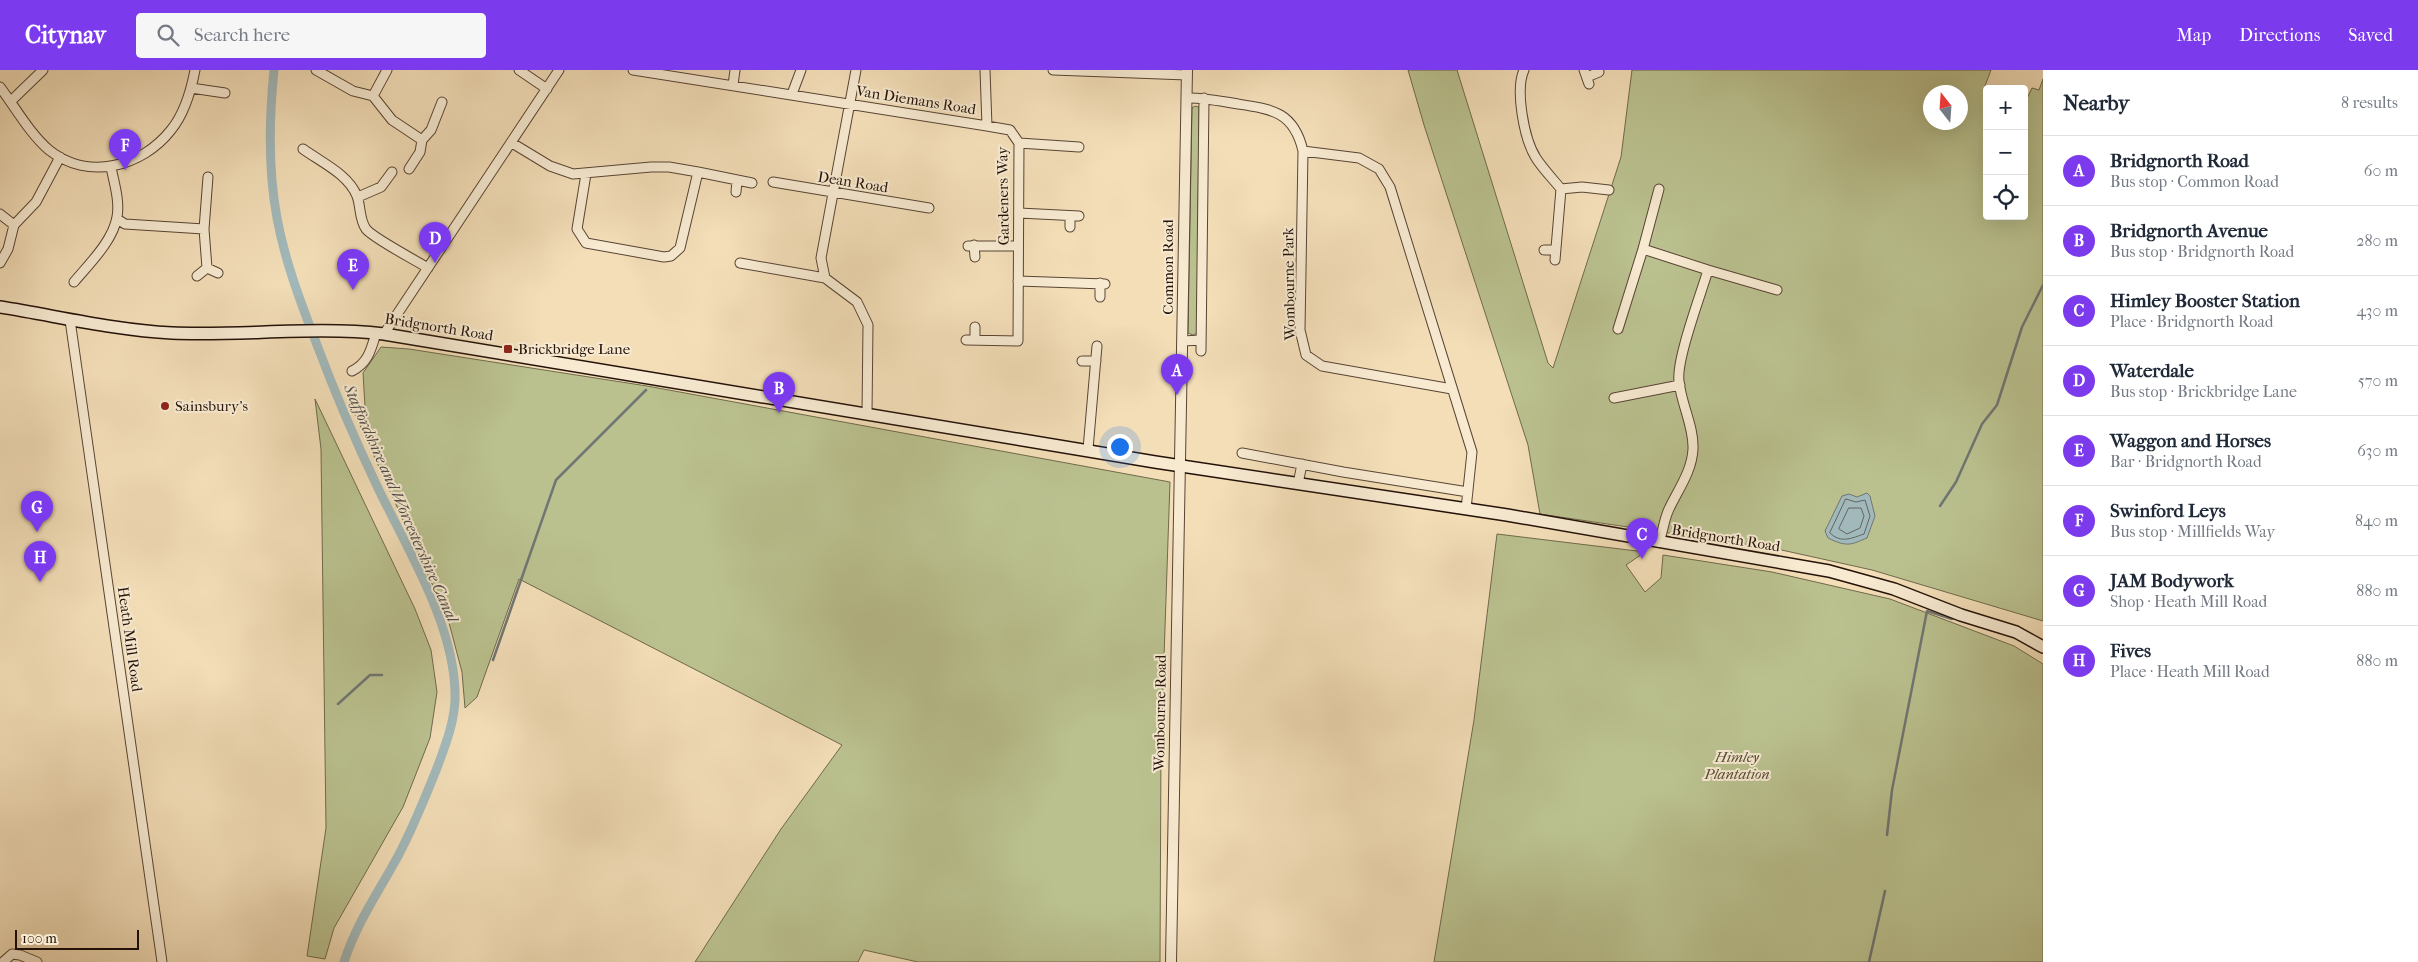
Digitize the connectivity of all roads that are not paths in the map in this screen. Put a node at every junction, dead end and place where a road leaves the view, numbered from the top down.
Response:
1 (43, 70) edge
2 (195, 70) edge
3 (387, 70) edge
4 (519, 70) edge
5 (559, 70) edge
6 (633, 70) edge
7 (736, 70) edge
8 (801, 70) edge
9 (856, 70) edge
10 (985, 70) edge
11 (1053, 70) edge
12 (1524, 70) edge
13 (314, 71) edge
14 (1187, 72) edge
15 (1599, 72) dead end
16 (1586, 77) edge
17 (733, 85) junction
18 (0, 87) edge
19 (191, 88) junction
20 (546, 89) junction
21 (225, 92) dead end
22 (792, 94) junction
23 (373, 96) junction
24 (1188, 98) junction
25 (1204, 98) junction
26 (11, 101) junction
27 (442, 102) dead end
28 (849, 103) junction
29 (988, 126) junction
30 (422, 140) junction
31 (512, 143) junction
32 (1019, 143) junction
33 (1079, 147) dead end
34 (317, 148) dead end
35 (303, 150) dead end
36 (1303, 151) junction
37 (312, 156) junction
38 (60, 157) junction
39 (111, 167) junction
40 (409, 169) dead end
41 (392, 172) dead end
42 (698, 172) junction
43 (586, 174) junction
44 (208, 177) dead end
45 (737, 181) junction
46 (773, 182) dead end
47 (752, 183) dead end
48 (1561, 189) junction
49 (1660, 189) dead end
50 (1608, 190) dead end
51 (736, 192) dead end
52 (833, 193) junction
53 (358, 197) junction
54 (930, 208) dead end
55 (1019, 213) junction
56 (0, 214) edge
57 (117, 219) junction
58 (14, 225) junction
59 (1070, 228) dead end
60 (204, 229) junction
61 (1018, 246) junction
62 (1643, 249) junction
63 (1544, 250) dead end
64 (975, 257) dead end
65 (0, 263) edge
66 (740, 263) dead end
67 (207, 268) junction
68 (428, 268) junction
69 (1708, 270) junction
70 (218, 273) dead end
71 (197, 276) dead end
72 (825, 278) junction
73 (1018, 281) junction
74 (74, 282) dead end
75 (1777, 290) dead end
76 (1100, 297) dead end
77 (0, 307) edge
78 (70, 320) junction
79 (974, 327) dead end
80 (1618, 329) dead end
81 (380, 333) junction
82 (1201, 340) junction
83 (1183, 341) junction
84 (1097, 346) dead end
85 (1201, 351) dead end
86 (1082, 361) dead end
87 (1096, 361) junction
88 (352, 372) dead end
89 (1680, 385) junction
90 (1452, 389) junction
91 (1614, 398) dead end
92 (867, 413) junction
93 (1088, 449) junction
94 (1242, 453) dead end
95 (1302, 464) junction
96 (1180, 465) junction
97 (1298, 484) junction
98 (1468, 492) junction
99 (1466, 509) junction
100 (1659, 542) junction
101 (2043, 647) edge
102 (3, 962) edge
103 (37, 962) edge
104 (162, 962) edge
105 (1171, 962) edge

1 - 26 street
2 - 19 street
3 - 23 street
4 - 20 street
5 - 20 street
6 - 17 street, Van Diemans Road
7 - 17 street
8 - 22 street
9 - 28 street
10 - 29 street, Gardeners Way
11 - 14 street
12 - 48 street
13 - 23 street
14 - 24 street, Common Road
15 - 16 street
17 - 22 street, Van Diemans Road
18 - 26 street
19 - 21 street
19 - 39 street
20 - 31 street
22 - 28 street, Van Diemans Road
23 - 30 street
24 - 25 street, Wombourne Park
24 - 83 street, Common Road
25 - 36 street, Wombourne Park
25 - 82 street
26 - 38 street
27 - 30 street
28 - 29 street, Van Diemans Road
28 - 52 street
29 - 32 street, Gardeners Way
30 - 40 street
31 - 43 street
31 - 68 street
32 - 33 street
32 - 55 street, Gardeners Way
34 - 37 street
35 - 37 street
36 - 90 street
36 - 90 street, Wombourne Park
37 - 53 street
38 - 39 street
38 - 58 street
39 - 57 street
41 - 53 street
42 - 43 street
42 - 43 street
42 - 45 street
44 - 60 street
45 - 47 street
45 - 51 street
46 - 52 street, Dean Road
48 - 50 street
48 - 63 street
49 - 62 street
52 - 54 street, Dean Road
52 - 72 street
53 - 68 street
55 - 59 street
55 - 61 street, Gardeners Way
56 - 58 street
57 - 60 street
57 - 74 street
58 - 65 street
60 - 67 street
61 - 64 street
61 - 73 street, Gardeners Way
62 - 69 street
62 - 80 street
66 - 72 street
67 - 70 street
67 - 71 street
68 - 81 street
69 - 75 street
69 - 89 street
72 - 92 street
73 - 76 street
73 - 79 street, Gardeners Way
77 - 78 main road, Bridgnorth Road
78 - 81 main road, Bridgnorth Road
78 - 104 street, Heath Mill Road
81 - 88 street
81 - 92 main road, Bridgnorth Road
82 - 83 street
82 - 85 street
83 - 96 street, Common Road
84 - 87 street
86 - 87 street
87 - 93 street
89 - 91 street
89 - 100 street
90 - 98 street
92 - 93 main road, Bridgnorth Road
93 - 96 main road, Bridgnorth Road
94 - 95 street
95 - 97 street
95 - 98 street
96 - 97 main road, Bridgnorth Road
96 - 105 street, Wombourne Road
97 - 99 main road, Bridgnorth Road
98 - 99 street
99 - 100 main road, Bridgnorth Road
100 - 101 main road, Bridgnorth Road
102 - 103 street

